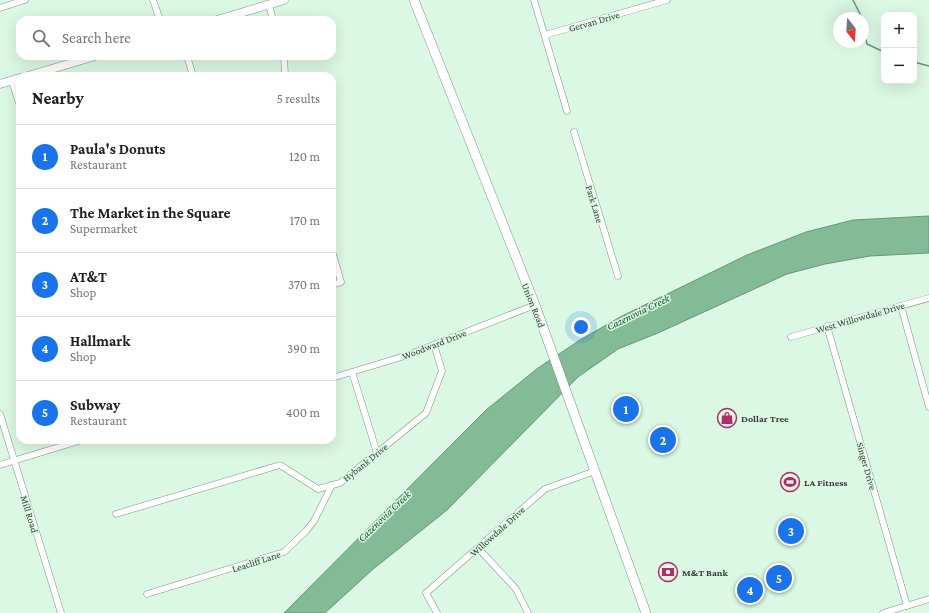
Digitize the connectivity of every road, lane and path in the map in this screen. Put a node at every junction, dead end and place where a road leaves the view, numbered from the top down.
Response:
1 (26, 0) edge
2 (154, 0) edge
3 (414, 0) edge
4 (534, 0) edge
5 (667, 0) edge
6 (279, 1) edge
7 (269, 5) junction
8 (0, 8) edge
9 (159, 16) edge
10 (231, 16) edge
11 (272, 16) edge
12 (544, 35) junction
13 (82, 60) edge
14 (188, 60) edge
15 (284, 60) edge
16 (41, 72) edge
17 (192, 72) edge
18 (285, 72) edge
19 (16, 80) edge
20 (0, 84) edge
21 (567, 111) dead end
22 (574, 132) dead end
23 (336, 265) edge
24 (618, 276) dead end
25 (336, 284) edge
26 (929, 298) edge
27 (535, 305) junction
28 (901, 306) junction
29 (827, 326) junction
30 (791, 337) dead end
31 (434, 345) junction
32 (352, 372) junction
33 (336, 377) edge
34 (929, 407) edge
35 (0, 414) edge
36 (68, 444) edge
37 (377, 452) junction
38 (14, 460) junction
39 (0, 465) edge
40 (595, 471) junction
41 (332, 485) junction
42 (116, 514) dead end
43 (478, 548) junction
44 (147, 594) dead end
45 (929, 599) edge
46 (907, 606) junction
47 (61, 613) edge
48 (437, 613) edge
49 (528, 613) edge
50 (646, 613) edge
51 (883, 613) edge

1 - 8 street
2 - 9 street
3 - 27 main road, Union Road
4 - 12 street
5 - 12 street, Gervan Drive
6 - 7 street
7 - 10 street
7 - 11 street
12 - 21 street
13 - 16 street
14 - 17 street
15 - 18 street
19 - 20 street
22 - 24 street, Park Lane
23 - 25 street
26 - 28 street, West Willowdale Drive
27 - 31 street, Woodward Drive
27 - 40 main road, Union Road
28 - 29 street, West Willowdale Drive
28 - 34 street
29 - 30 street, West Willowdale Drive
29 - 46 street, Singer Drive
31 - 32 street, Woodward Drive
31 - 37 street, Hybank Drive
32 - 33 street, Woodward Drive
32 - 37 street
35 - 38 street, Mill Road
36 - 38 street
37 - 41 street, Hybank Drive
38 - 39 street
38 - 47 street, Mill Road
40 - 43 street, Willowdale Drive
40 - 50 main road, Union Road
41 - 42 street, Hybank Drive
41 - 44 street, Leacliff Lane
43 - 48 street, Willowdale Drive
43 - 49 street
45 - 46 street
46 - 51 street

